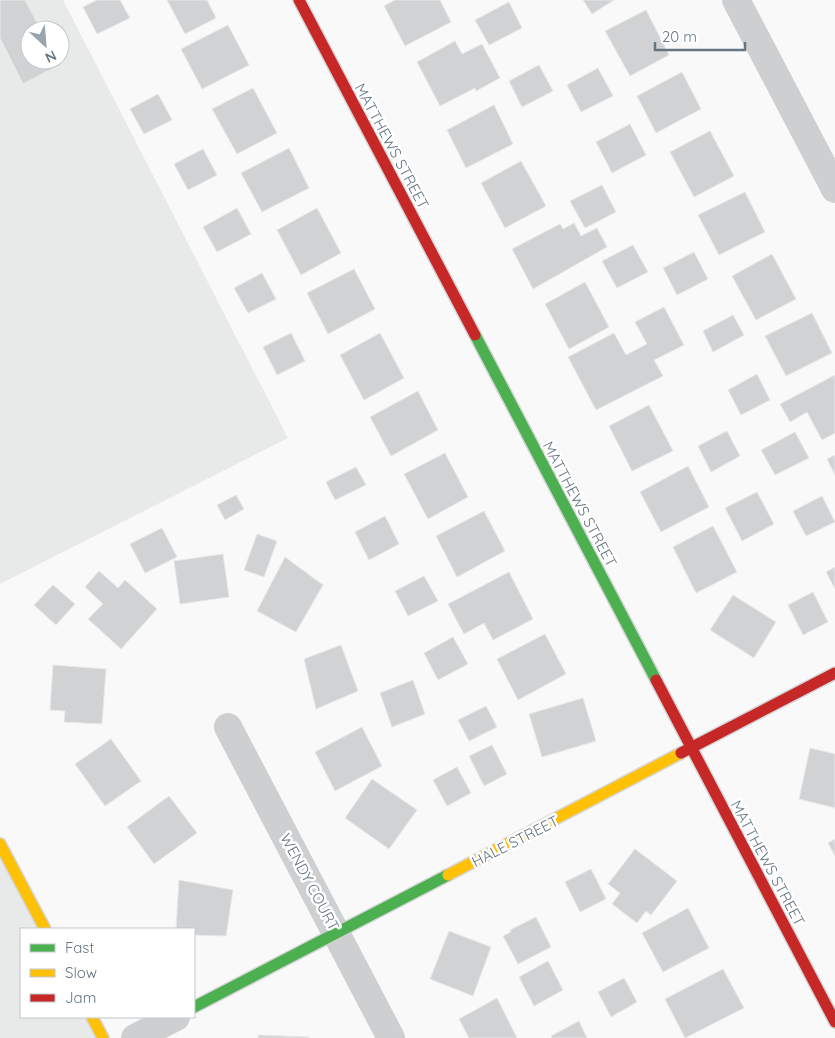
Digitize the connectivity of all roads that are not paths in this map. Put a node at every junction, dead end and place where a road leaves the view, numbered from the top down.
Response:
1 (299, 0) edge
2 (736, 0) edge
3 (835, 189) edge
4 (835, 673) edge
5 (228, 727) dead end
6 (691, 749) junction
7 (0, 844) edge
8 (44, 928) edge
9 (336, 933) junction
10 (195, 1006) edge
11 (93, 1018) edge
12 (174, 1018) edge
13 (835, 1022) edge
14 (103, 1038) edge
15 (135, 1038) edge
16 (391, 1038) edge

1 - 6 street, MATTHEWS STREET
2 - 3 street
4 - 6 street, HALE STREET
5 - 9 street, WENDY COURT
6 - 9 street, HALE STREET
6 - 13 street, MATTHEWS STREET
7 - 8 street
9 - 10 street, HALE STREET
9 - 16 street, WENDY COURT
11 - 14 street
12 - 15 street

